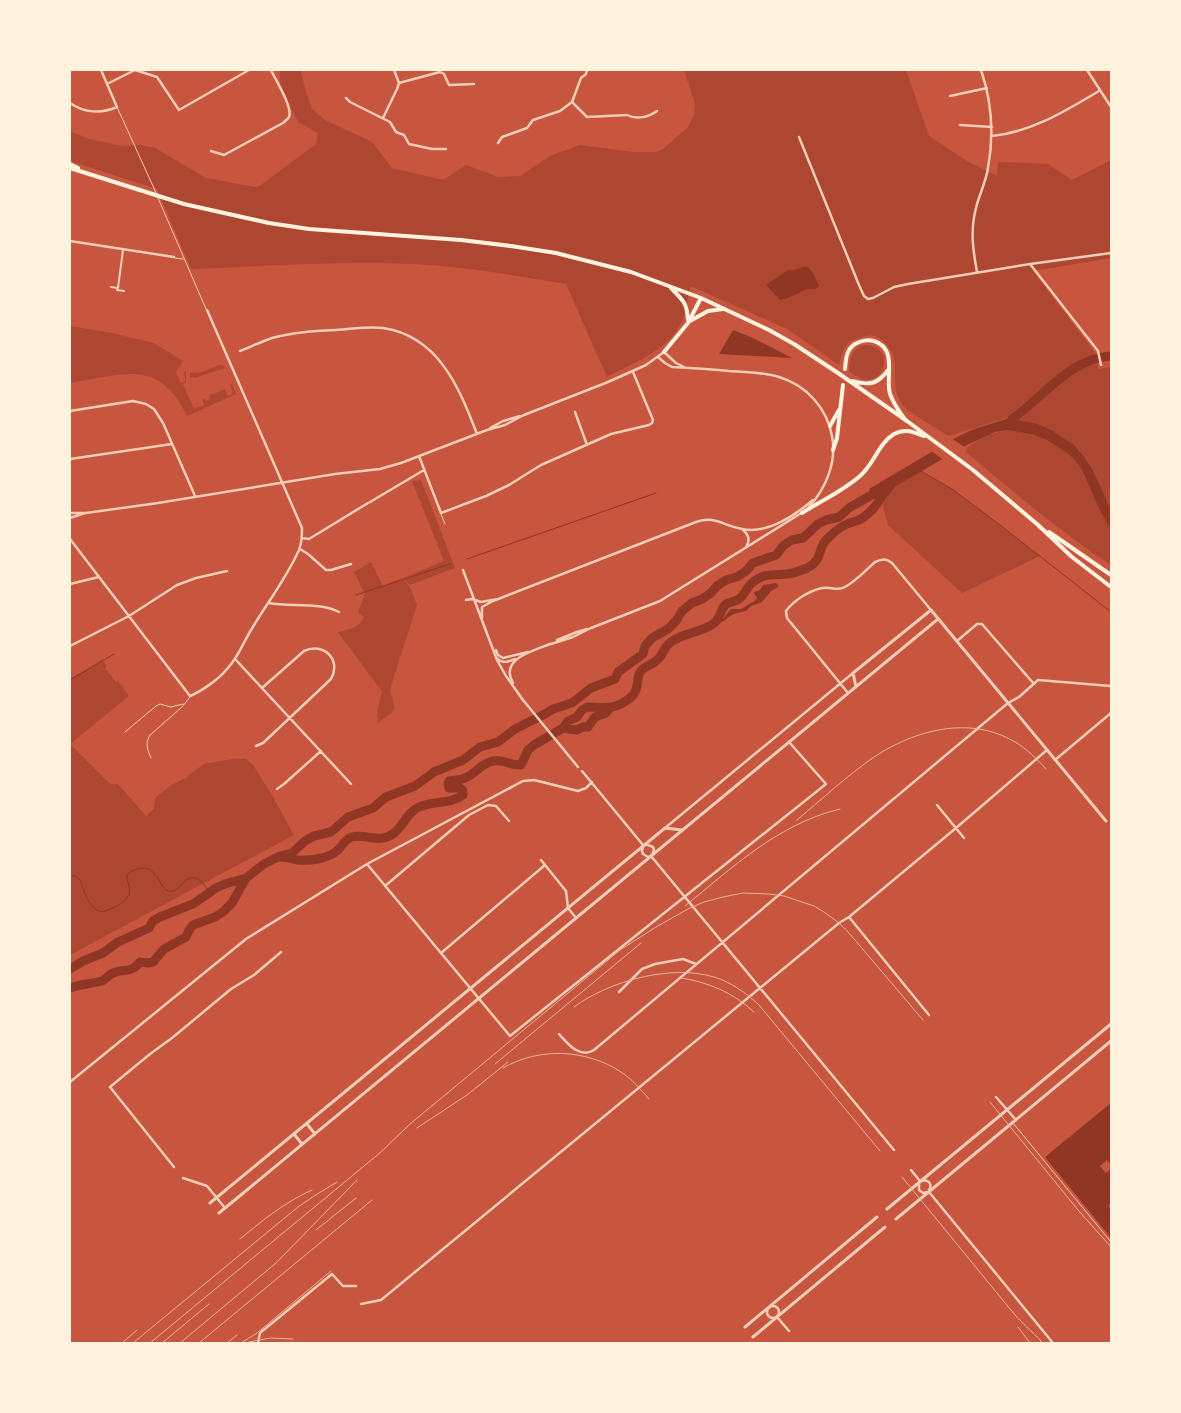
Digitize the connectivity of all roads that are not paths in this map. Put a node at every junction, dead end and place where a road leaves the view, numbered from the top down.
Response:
1 (100, 70) edge
2 (249, 70) edge
3 (271, 70) edge
4 (394, 70) edge
5 (587, 70) edge
6 (981, 70) edge
7 (1087, 70) edge
8 (399, 83) junction
9 (106, 84) junction
10 (474, 84) dead end
11 (987, 88) junction
12 (1099, 91) junction
13 (950, 96) dead end
14 (346, 98) dead end
15 (572, 102) junction
16 (70, 103) edge
17 (117, 107) junction
18 (1111, 107) edge
19 (657, 111) dead end
20 (383, 118) junction
21 (960, 125) dead end
22 (992, 127) junction
23 (992, 136) junction
24 (799, 137) dead end
25 (498, 143) dead end
26 (446, 149) dead end
27 (211, 151) dead end
28 (70, 166) edge
29 (70, 241) edge
30 (123, 250) junction
31 (1111, 253) edge
32 (174, 257) joint
33 (184, 259) junction
34 (1030, 264) junction
35 (977, 272) junction
36 (668, 286) junction
37 (111, 287) dead end
38 (118, 288) junction
39 (124, 291) dead end
40 (701, 298) junction
41 (724, 309) junction
42 (207, 310) joint
43 (688, 323) junction
44 (240, 351) dead end
45 (664, 352) junction
46 (658, 356) junction
47 (1101, 365) dead end
48 (684, 367) junction
49 (845, 369) dead end
50 (888, 369) junction
51 (633, 372) junction
52 (847, 379) junction
53 (843, 385) dead end
54 (840, 403) junction
55 (70, 411) edge
56 (575, 412) dead end
57 (907, 421) junction
58 (830, 426) junction
59 (477, 434) junction
60 (929, 438) junction
61 (172, 444) junction
62 (587, 445) junction
63 (833, 450) junction
64 (419, 456) junction
65 (70, 458) edge
66 (424, 470) junction
67 (282, 482) junction
68 (821, 490) junction
69 (195, 496) junction
70 (70, 513) edge
71 (86, 513) junction
72 (441, 513) junction
73 (802, 513) junction
74 (70, 518) edge
75 (445, 524) dead end
76 (1037, 524) junction
77 (740, 529) junction
78 (302, 538) junction
79 (70, 539) edge
80 (300, 549) junction
81 (743, 550) junction
82 (351, 564) dead end
83 (226, 570) dead end
84 (463, 570) dead end
85 (1111, 575) edge
86 (99, 577) junction
87 (70, 584) edge
88 (1111, 587) edge
89 (499, 599) junction
90 (466, 600) dead end
91 (475, 600) junction
92 (269, 603) junction
93 (930, 610) junction
94 (339, 612) dead end
95 (129, 616) junction
96 (482, 618) junction
97 (938, 619) junction
98 (957, 641) junction
99 (492, 645) junction
100 (70, 646) edge
101 (532, 651) junction
102 (496, 657) junction
103 (520, 657) junction
104 (235, 659) junction
105 (853, 672) junction
106 (840, 683) junction
107 (1034, 684) junction
108 (1111, 686) edge
109 (856, 687) junction
110 (262, 688) junction
111 (516, 689) junction
112 (848, 693) junction
113 (190, 696) junction
114 (185, 703) junction
115 (1008, 703) junction
116 (1111, 713) edge
117 (290, 718) junction
118 (125, 732) dead end
119 (789, 742) junction
120 (256, 746) dead end
121 (1047, 750) junction
122 (321, 751) junction
123 (151, 758) dead end
124 (1055, 760) junction
125 (578, 766) dead end
126 (582, 771) dead end
127 (592, 782) junction
128 (351, 784) dead end
129 (277, 789) dead end
130 (936, 805) dead end
131 (508, 821) dead end
132 (1106, 821) dead end
133 (665, 828) junction
134 (956, 828) junction
135 (682, 830) junction
136 (964, 838) dead end
137 (643, 845) junction
138 (651, 856) junction
139 (540, 860) dead end
140 (367, 864) junction
141 (545, 866) junction
142 (385, 886) junction
143 (685, 897) junction
144 (568, 908) junction
145 (849, 917) junction
146 (576, 918) junction
147 (722, 942) junction
148 (281, 952) dead end
149 (441, 953) junction
150 (696, 964) junction
151 (760, 987) junction
152 (470, 989) junction
153 (619, 992) dead end
154 (478, 999) junction
155 (929, 1015) dead end
156 (1111, 1024) edge
157 (559, 1034) dead end
158 (1111, 1041) edge
159 (70, 1082) edge
160 (996, 1097) dead end
161 (1007, 1110) junction
162 (1014, 1121) junction
163 (307, 1124) junction
164 (294, 1134) junction
165 (315, 1134) junction
166 (302, 1144) junction
167 (894, 1150) dead end
168 (174, 1167) dead end
169 (910, 1170) dead end
170 (183, 1178) dead end
171 (920, 1181) junction
172 (928, 1191) junction
173 (216, 1198) junction
174 (210, 1203) dead end
175 (225, 1208) junction
176 (887, 1208) dead end
177 (219, 1213) dead end
178 (877, 1217) dead end
179 (896, 1219) dead end
180 (885, 1227) dead end
181 (1111, 1242) edge
182 (356, 1286) dead end
183 (362, 1304) dead end
184 (769, 1307) junction
185 (777, 1317) junction
186 (745, 1327) dead end
187 (789, 1331) dead end
188 (753, 1337) dead end
189 (258, 1343) edge
190 (1054, 1343) edge

1 - 9 street
2 - 9 street
3 - 27 street
4 - 8 street
5 - 15 street
6 - 11 street
7 - 12 street
8 - 10 street
8 - 20 street
9 - 17 street
11 - 13 street
11 - 22 street
12 - 18 street
12 - 23 street
14 - 20 street
15 - 19 street
15 - 25 street
16 - 17 street
17 - 33 lane
20 - 26 street
21 - 22 street
22 - 23 street
23 - 35 street
24 - 35 street
28 - 36 main road
29 - 30 street
30 - 32 street
30 - 38 street
31 - 34 street
32 - 33 lane
33 - 42 lane
34 - 35 street
34 - 47 street
36 - 40 main road
36 - 43 main road
37 - 38 street
38 - 39 street
40 - 41 main road
40 - 43 main road
41 - 43 main road
41 - 52 main road
42 - 67 street
43 - 45 main road
44 - 59 street
45 - 46 street
45 - 48 street
46 - 48 street
46 - 51 street
48 - 58 street
49 - 50 main road
50 - 52 main road
50 - 57 main road
51 - 59 street
51 - 62 street
52 - 57 main road
53 - 54 main road
54 - 58 main road
54 - 63 main road
55 - 61 street
56 - 62 street
57 - 60 main road
58 - 63 street
59 - 64 street
60 - 73 main road
60 - 76 main road
61 - 65 street
61 - 69 street
62 - 72 street
63 - 68 street
64 - 66 street
64 - 67 street
66 - 72 street
66 - 78 street
67 - 69 street
67 - 78 street
68 - 73 street
68 - 77 street
69 - 71 street
70 - 71 street
71 - 74 street
72 - 75 lane
73 - 81 street
76 - 85 main road
76 - 88 main road
77 - 81 street
77 - 89 street
78 - 80 street
79 - 86 street
80 - 82 street
80 - 92 street
81 - 101 street
83 - 95 street
84 - 91 street
86 - 87 street
86 - 95 street
89 - 91 street
89 - 96 street
90 - 91 street
91 - 96 street
92 - 94 street
92 - 104 street
93 - 97 street
93 - 105 street
93 - 106 street
95 - 100 street
95 - 113 street
96 - 99 street
97 - 98 street
97 - 109 street
98 - 107 street
98 - 115 street
99 - 101 street
99 - 102 street
101 - 103 street
102 - 103 street
102 - 111 street
103 - 111 street
104 - 110 street
104 - 113 street
105 - 106 street
105 - 109 street
106 - 112 street
106 - 133 street
107 - 108 street
107 - 115 street
109 - 112 street
110 - 117 street
110 - 117 street
111 - 125 street
112 - 119 street
113 - 114 lane
114 - 118 lane
114 - 123 lane
115 - 121 street
115 - 147 street
116 - 124 street
117 - 120 street
117 - 122 street
119 - 135 street
119 - 143 street
121 - 124 street
121 - 134 street
122 - 128 street
122 - 129 street
124 - 132 street
126 - 127 street
127 - 137 street
127 - 140 street
130 - 134 street
131 - 142 street
133 - 135 street
133 - 137 street
134 - 136 street
134 - 145 street
135 - 138 street
137 - 138 street
137 - 138 street
137 - 144 street
138 - 143 street
138 - 146 street
139 - 141 street
140 - 142 street
140 - 159 street
141 - 144 street
141 - 149 street
142 - 149 street
143 - 147 street
143 - 154 street
144 - 146 street
144 - 152 street
145 - 151 street
145 - 155 street
146 - 154 street
147 - 150 street
147 - 151 street
148 - 168 street
149 - 152 street
150 - 153 street
150 - 157 street
151 - 167 street
151 - 183 street
152 - 154 street
152 - 163 street
154 - 165 street
156 - 161 street
158 - 162 street
160 - 161 street
161 - 162 street
161 - 171 street
162 - 172 street
162 - 181 lane
163 - 164 street
163 - 165 street
164 - 166 street
164 - 173 street
165 - 166 street
166 - 175 street
169 - 171 street
170 - 173 street
171 - 172 street
171 - 172 street
171 - 176 street
172 - 179 street
172 - 190 street
173 - 174 street
173 - 175 street
175 - 177 street
178 - 184 street
180 - 185 street
182 - 189 street
184 - 185 street
184 - 185 street
184 - 186 street
185 - 187 street
185 - 188 street

